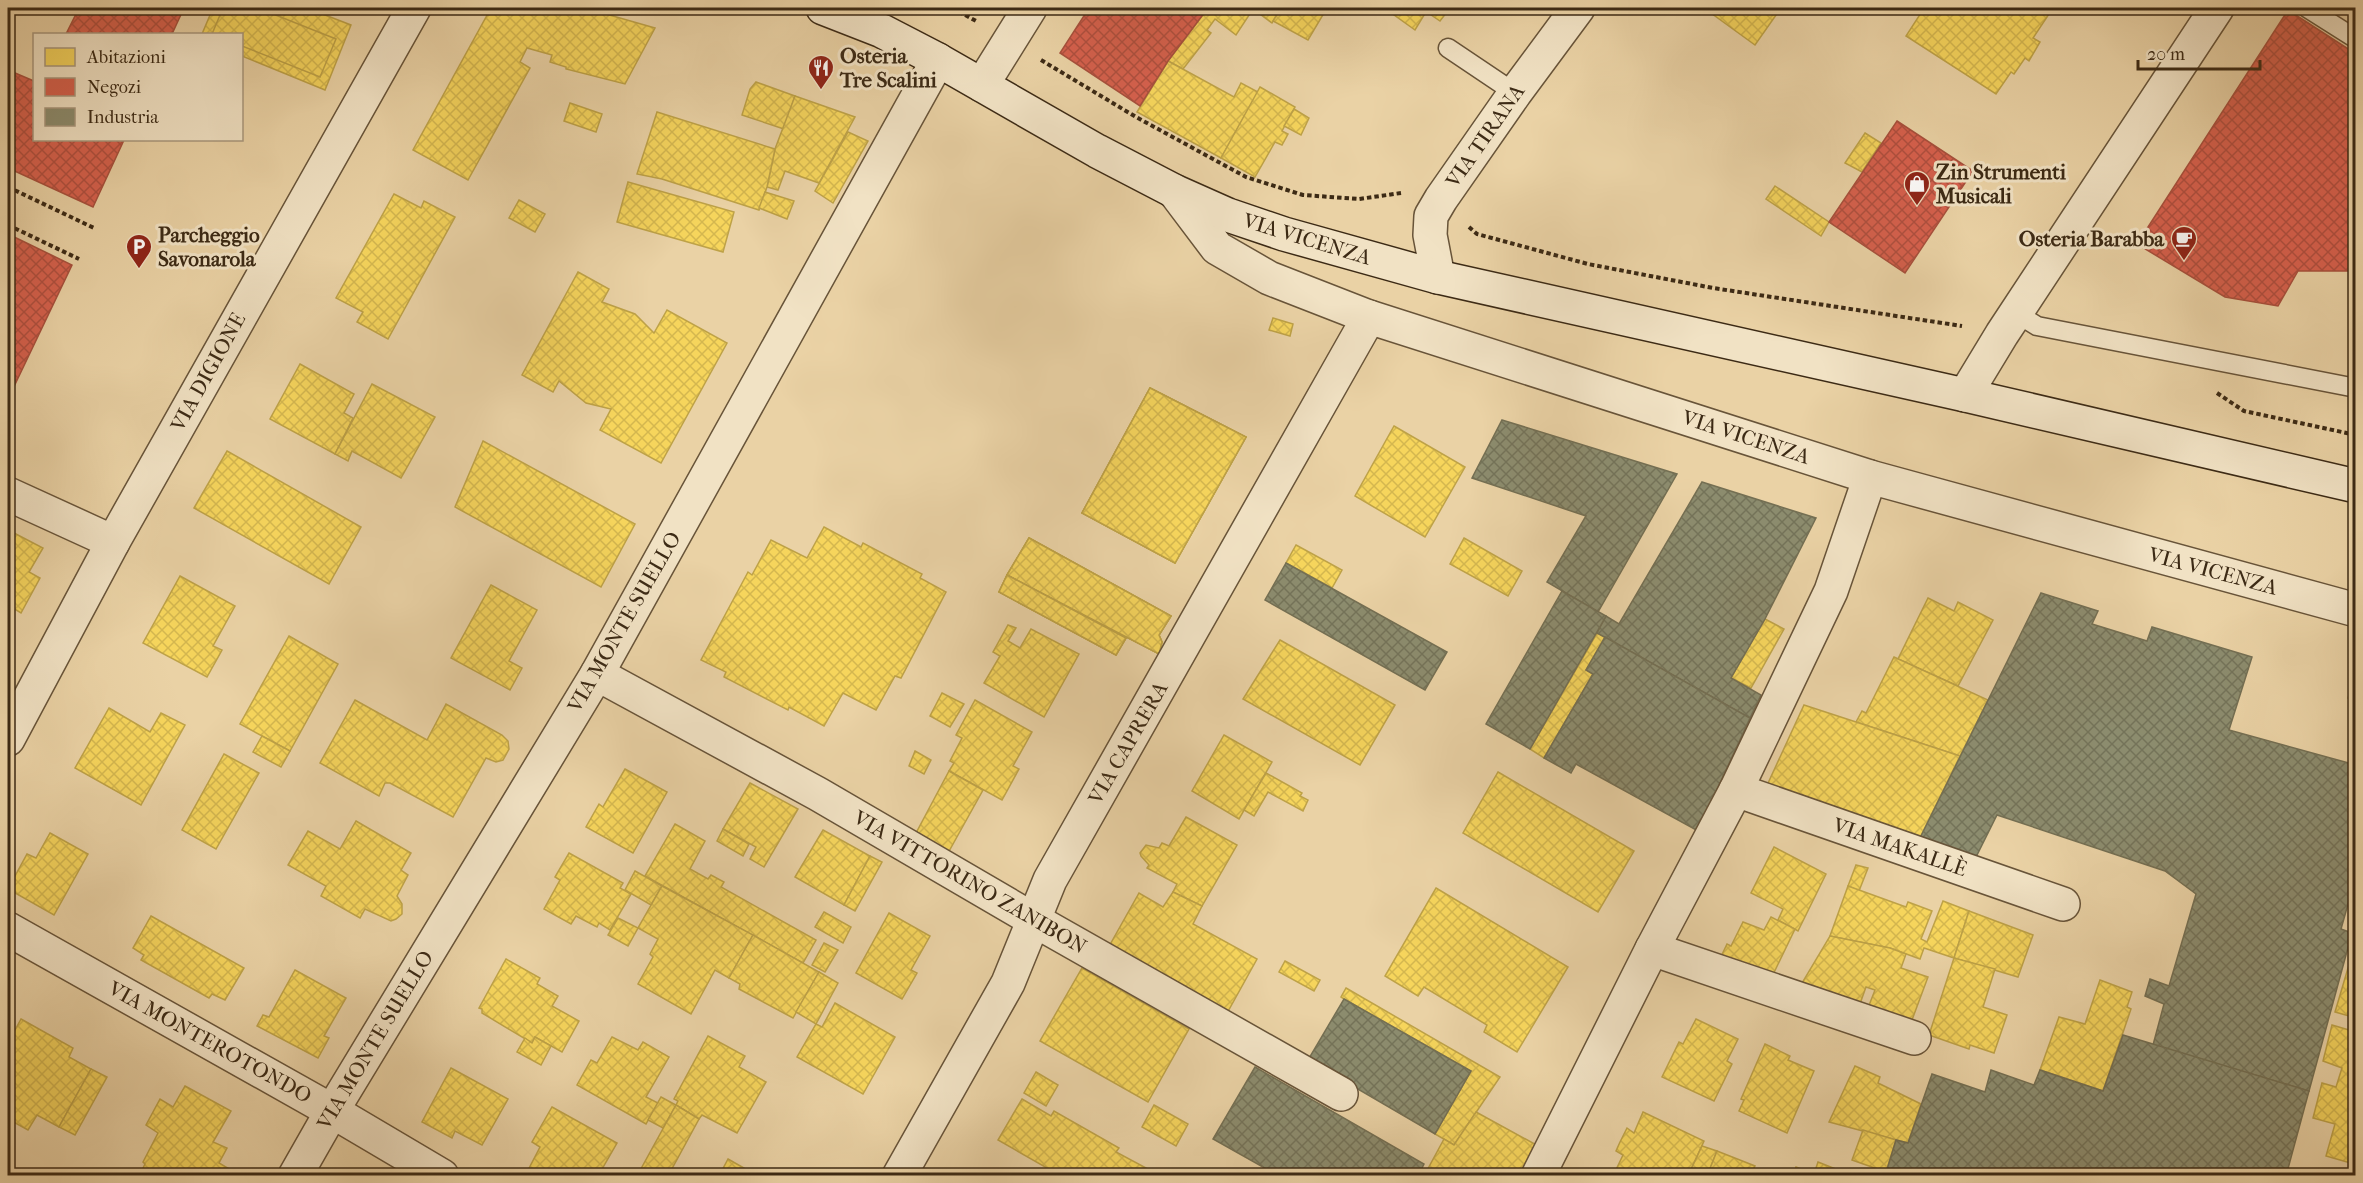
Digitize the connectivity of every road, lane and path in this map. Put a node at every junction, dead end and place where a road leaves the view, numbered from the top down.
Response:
1 (10, 8) edge
2 (414, 8) edge
3 (823, 8) edge
4 (1030, 8) edge
5 (1578, 8) edge
6 (2217, 8) edge
7 (2307, 8) edge
8 (8, 12) edge
9 (2355, 39) edge
10 (1448, 48) dead end
11 (1038, 58) dead end
12 (938, 60) junction
13 (982, 85) junction
14 (1515, 93) junction
15 (8, 187) edge
16 (1174, 191) junction
17 (1408, 192) dead end
18 (8, 225) edge
19 (1468, 226) dead end
20 (94, 228) dead end
21 (79, 259) dead end
22 (1438, 277) junction
23 (2016, 313) junction
24 (1369, 317) junction
25 (1965, 327) dead end
26 (2355, 388) edge
27 (1965, 395) junction
28 (1870, 477) junction
29 (2355, 486) edge
30 (8, 494) edge
31 (113, 542) junction
32 (2355, 610) edge
33 (597, 674) junction
34 (8, 739) edge
35 (1736, 790) junction
36 (2063, 904) dead end
37 (1034, 920) junction
38 (8, 929) edge
39 (1652, 949) junction
40 (1914, 1038) dead end
41 (1341, 1094) dead end
42 (332, 1111) junction
43 (295, 1176) edge
44 (442, 1176) edge
45 (899, 1176) edge
46 (1538, 1176) edge

1 - 8 path
2 - 31 street, VIA DIGIONE
3 - 12 street, VIA VICENZA
4 - 13 street
5 - 14 street, VIA TIRANA
6 - 23 street
7 - 9 lane
10 - 14 lane
11 - 17 path
12 - 13 street, VIA VICENZA
12 - 33 street, VIA MONTE SUELLO
13 - 16 street, VIA VICENZA
14 - 22 street, VIA TIRANA
15 - 20 path
16 - 22 street, VIA VICENZA
16 - 24 street, VIA VICENZA
18 - 21 path
19 - 25 path
22 - 27 street, VIA VICENZA
23 - 26 lane
23 - 27 street
24 - 28 street, VIA VICENZA
24 - 37 street, VIA CAPRERA
27 - 29 street, VIA VICENZA
28 - 32 street, VIA VICENZA
28 - 35 street
30 - 31 street
31 - 34 street, VIA DIGIONE
33 - 37 street, VIA VITTORINO ZANIBON
33 - 42 street, VIA MONTE SUELLO
35 - 36 street, VIA MAKALLÈ
35 - 39 street
37 - 41 street, VIA VITTORINO ZANIBON
37 - 45 street, VIA CAPRERA
38 - 42 street, VIA MONTEROTONDO
39 - 40 street
39 - 46 street
42 - 43 street, VIA MONTE SUELLO
42 - 44 street, VIA MONTEROTONDO

